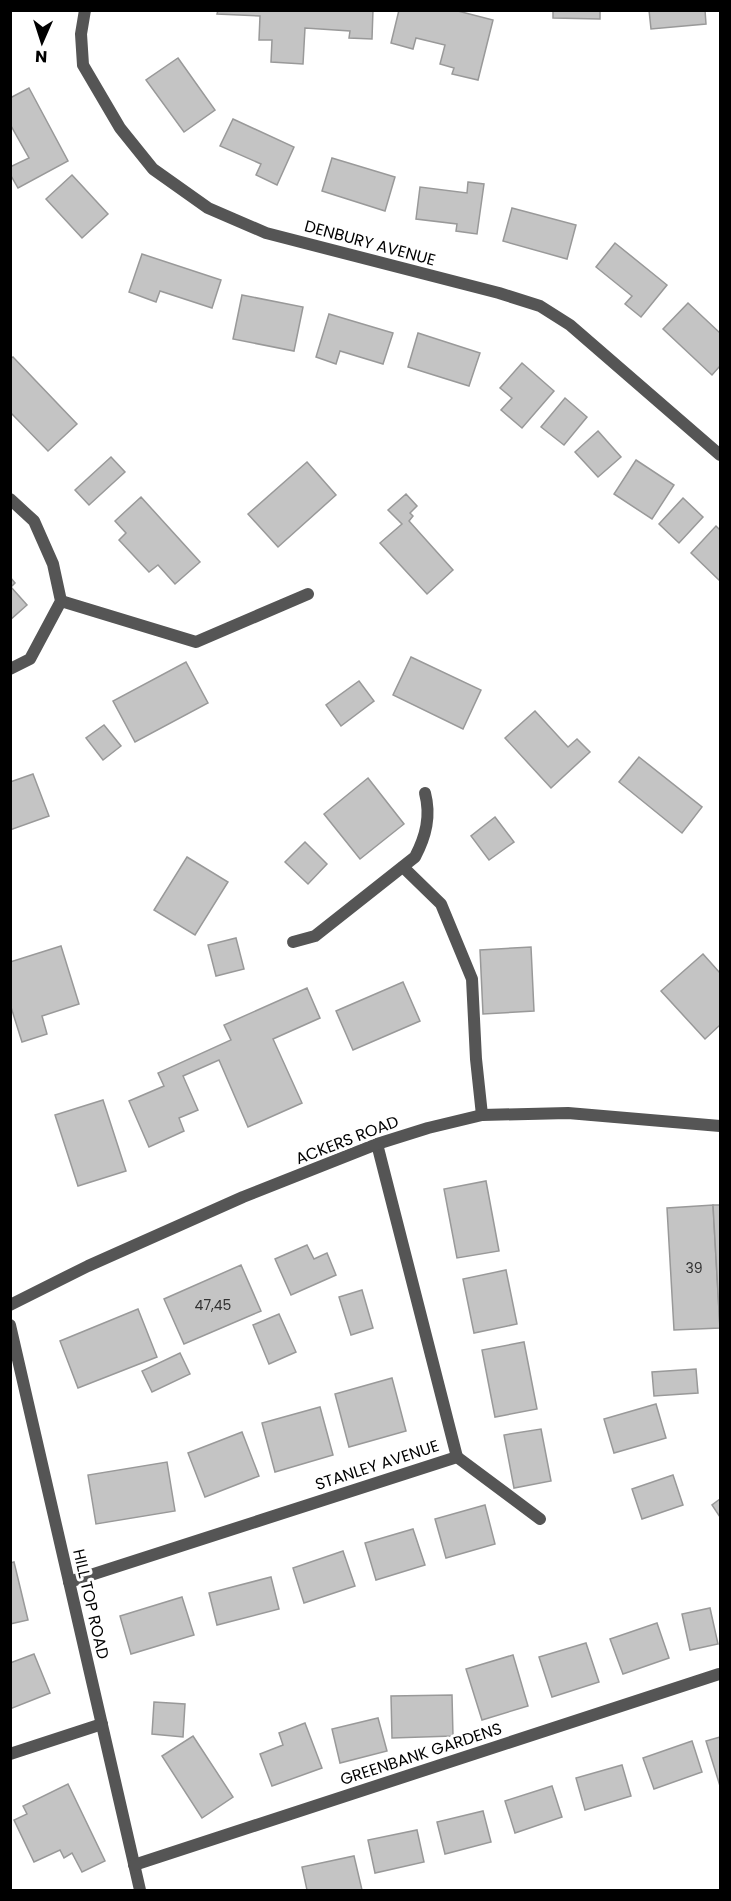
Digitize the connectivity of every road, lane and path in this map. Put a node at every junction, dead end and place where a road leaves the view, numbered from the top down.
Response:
1 (85, 10) edge
2 (720, 455) edge
3 (10, 499) edge
4 (308, 594) dead end
5 (61, 601) junction
6 (10, 669) edge
7 (425, 793) dead end
8 (403, 867) junction
9 (293, 942) dead end
10 (482, 1115) junction
11 (720, 1126) edge
12 (377, 1144) junction
13 (10, 1305) edge
14 (10, 1325) edge
15 (457, 1457) junction
16 (540, 1519) dead end
17 (69, 1582) junction
18 (719, 1674) dead end
19 (102, 1724) junction
20 (10, 1754) edge
21 (134, 1865) junction
22 (140, 1890) edge

1 - 2 street, DENBURY AVENUE
3 - 5 street
4 - 5 street
5 - 6 street
7 - 8 street
8 - 9 street
8 - 10 street
10 - 11 street, ACKERS ROAD
10 - 12 street, ACKERS ROAD
12 - 13 street, ACKERS ROAD
12 - 15 street, STANLEY AVENUE
14 - 17 street, HILL TOP ROAD
15 - 16 street
15 - 17 street, STANLEY AVENUE
17 - 19 street, HILL TOP ROAD
18 - 21 street, GREENBANK GARDENS
19 - 20 street
19 - 21 street, HILL TOP ROAD
21 - 22 street, HILL TOP ROAD

